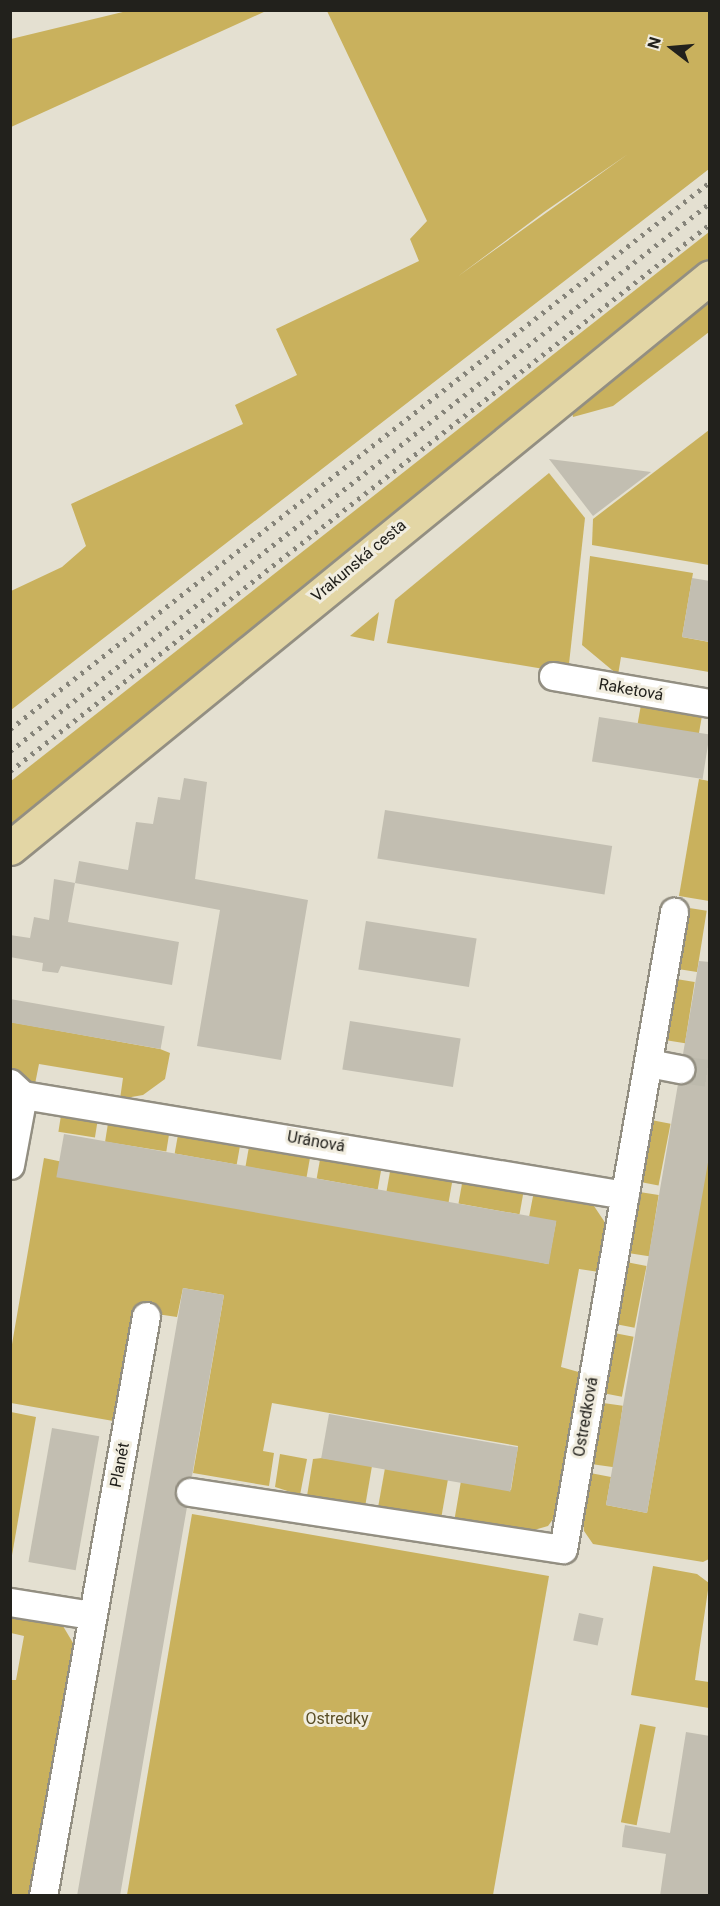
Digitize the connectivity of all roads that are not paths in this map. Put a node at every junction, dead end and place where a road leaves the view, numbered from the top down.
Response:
1 (710, 277) edge
2 (553, 676) dead end
3 (710, 703) edge
4 (10, 848) edge
5 (674, 912) dead end
6 (649, 1063) junction
7 (680, 1069) tunnel mouth
8 (16, 1089) edge
9 (10, 1165) edge
10 (625, 1195) junction
11 (146, 1316) dead end
12 (190, 1492) dead end
13 (10, 1602) edge
14 (91, 1615) junction
15 (43, 1896) edge

1 - 4 main road, Vrakunská cesta
2 - 3 street, Raketová
5 - 6 street, Ostredková
6 - 7 street
6 - 10 street, Ostredková
8 - 9 street
8 - 10 street, Uránová
10 - 12 street, Ostredková
11 - 14 street, Planét
13 - 14 street
14 - 15 street, Planét

